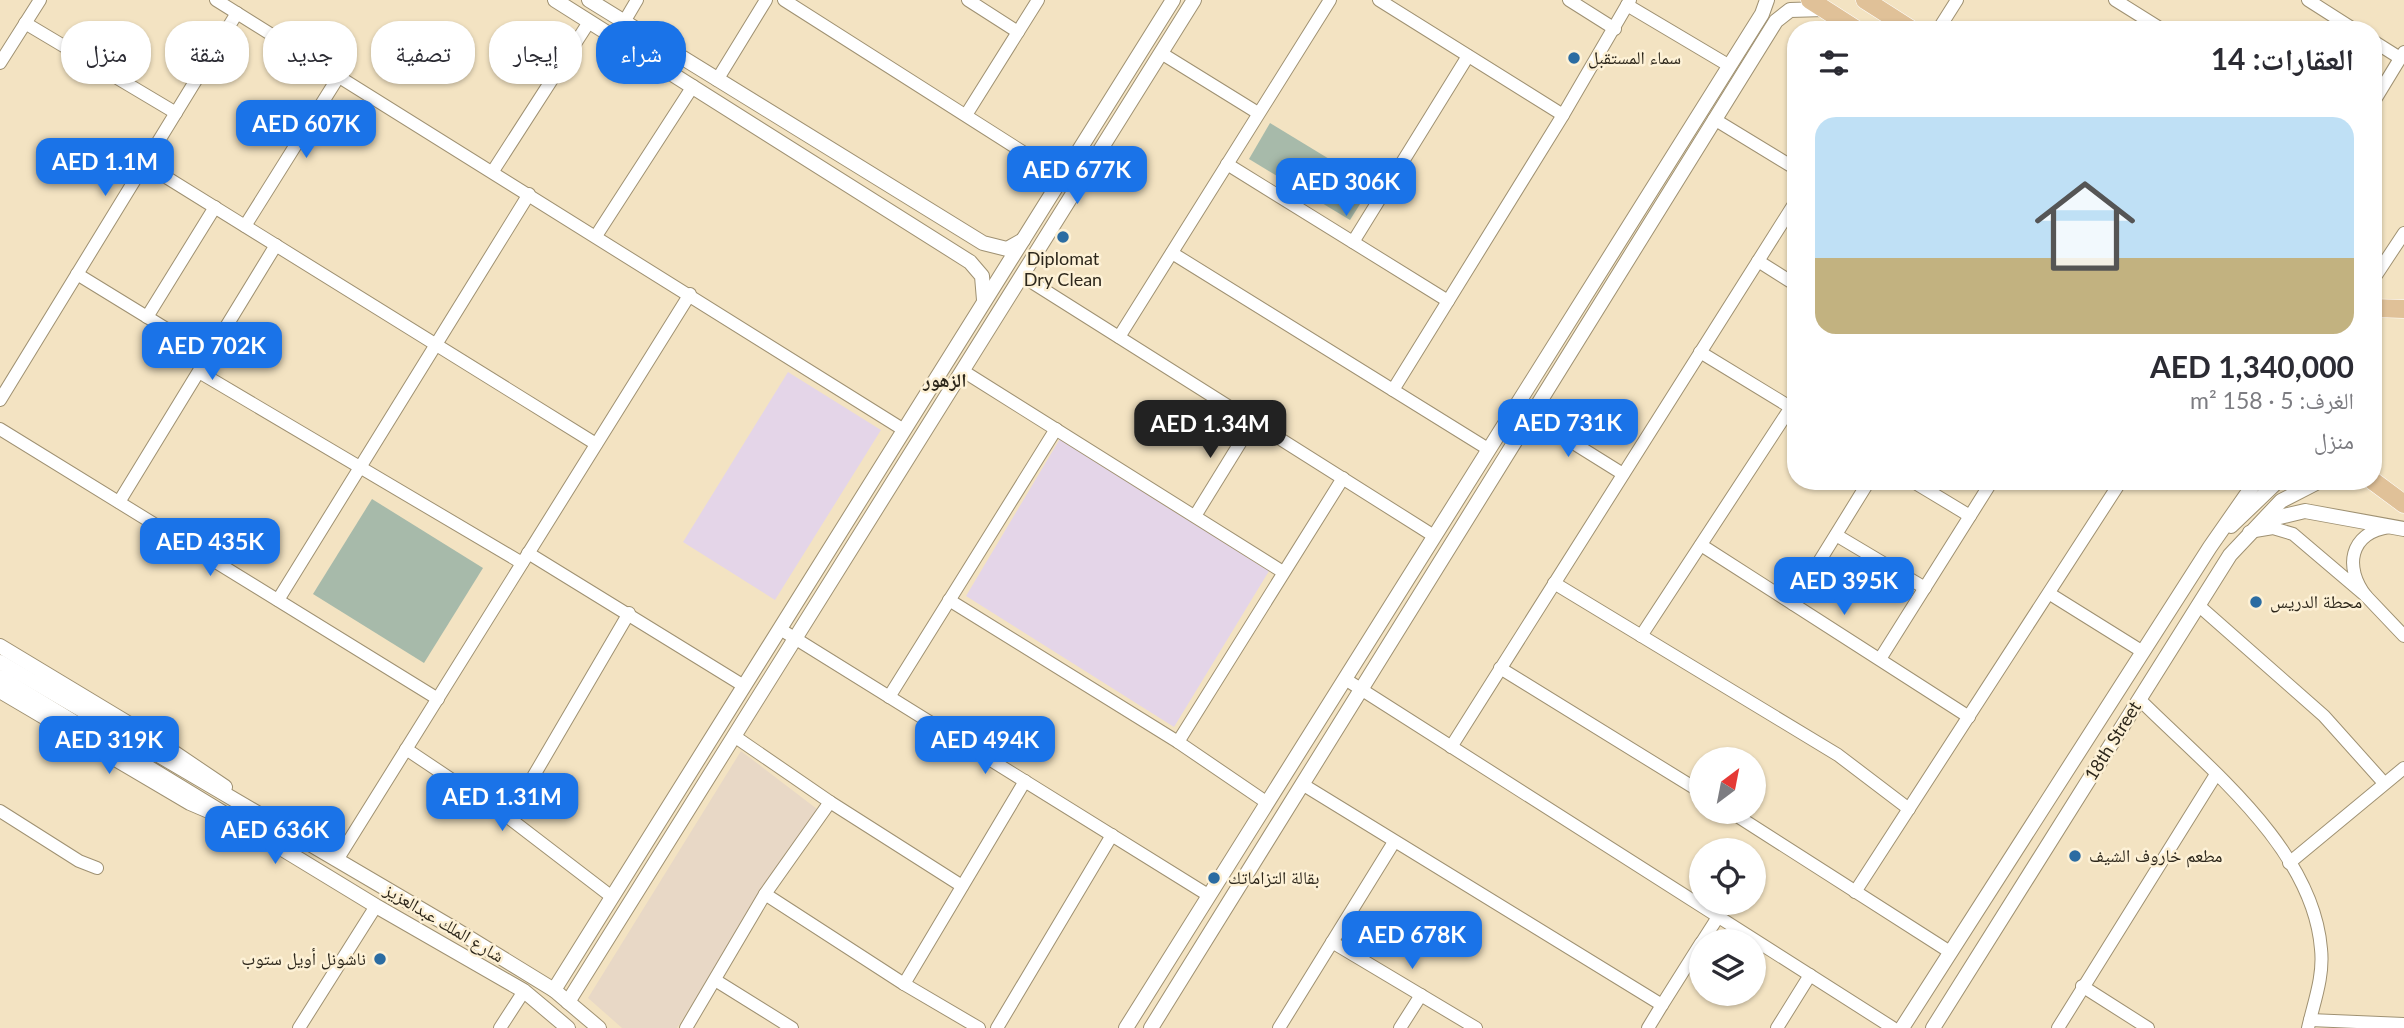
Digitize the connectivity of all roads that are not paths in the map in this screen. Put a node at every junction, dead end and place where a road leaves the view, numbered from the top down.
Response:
1 (40, 0) edge
2 (216, 0) edge
3 (555, 0) edge
4 (589, 0) edge
5 (637, 0) edge
6 (766, 0) edge
7 (784, 0) edge
8 (968, 0) edge
9 (1038, 0) edge
10 (1173, 0) edge
11 (1194, 0) edge
12 (1330, 0) edge
13 (1379, 0) edge
14 (1569, 0) edge
15 (1767, 0) edge
16 (1866, 0) edge
17 (1957, 0) edge
18 (2115, 0) edge
19 (2308, 0) edge
20 (1629, 3) edge
21 (1817, 4) edge
22 (237, 13) junction
23 (622, 21) edge
24 (625, 21) edge
25 (1843, 21) edge
26 (1898, 21) edge
27 (1944, 21) edge
28 (2149, 21) edge
29 (2341, 21) edge
30 (589, 22) junction
31 (25, 23) junction
32 (263, 29) edge
33 (1615, 29) junction
34 (1018, 32) junction
35 (1740, 45) junction
36 (2382, 45) edge
37 (1161, 53) junction
38 (2402, 55) edge
39 (1468, 56) junction
40 (686, 61) edge
41 (0, 63) edge
42 (1750, 63) junction
43 (1728, 65) junction
44 (717, 80) junction
45 (334, 84) edge
46 (352, 84) edge
47 (693, 86) junction
48 (2382, 88) edge
49 (176, 113) junction
50 (1258, 113) junction
51 (966, 115) junction
52 (1563, 115) junction
53 (1714, 119) junction
54 (145, 164) junction
55 (1227, 164) junction
56 (1787, 164) edge
57 (493, 172) junction
58 (1062, 177) junction
59 (529, 194) junction
60 (215, 207) junction
61 (1787, 215) edge
62 (245, 226) junction
63 (2404, 233) edge
64 (596, 236) junction
65 (1024, 239) junction
66 (1353, 242) junction
67 (983, 243) junction
68 (276, 245) junction
69 (1040, 246) junction
70 (1172, 253) junction
71 (1758, 261) junction
72 (970, 262) junction
73 (2382, 266) edge
74 (78, 274) junction
75 (1022, 276) junction
76 (1787, 279) edge
77 (690, 293) junction
78 (1448, 301) junction
79 (984, 303) junction
80 (2382, 308) edge
81 (2404, 309) edge
82 (147, 317) junction
83 (1119, 337) junction
84 (436, 344) junction
85 (1700, 352) junction
86 (209, 355) junction
87 (963, 371) junction
88 (199, 372) junction
89 (1392, 390) junction
90 (0, 400) edge
91 (1787, 405) edge
92 (1530, 416) junction
93 (1787, 418) edge
94 (1253, 422) junction
95 (0, 429) edge
96 (1056, 429) junction
97 (904, 430) junction
98 (596, 444) junction
99 (1488, 449) junction
100 (360, 467) junction
101 (1623, 474) junction
102 (1343, 478) junction
103 (2382, 488) edge
104 (1864, 490) edge
105 (1927, 490) edge
106 (1986, 490) edge
107 (2115, 490) edge
108 (2242, 490) edge
109 (2250, 490) edge
110 (2269, 490) edge
111 (2302, 490) edge
112 (119, 502) junction
113 (2404, 504) edge
114 (1195, 516) junction
115 (1970, 516) junction
116 (2253, 527) junction
117 (2399, 528) edge
118 (1836, 535) junction
119 (1434, 536) junction
120 (1701, 545) junction
121 (2210, 547) junction
122 (525, 558) junction
123 (1283, 572) junction
124 (1554, 583) junction
125 (1925, 588) junction
126 (2050, 594) junction
127 (2366, 596) junction
128 (278, 600) junction
129 (949, 600) junction
130 (1793, 604) junction
131 (2198, 605) junction
132 (629, 613) junction
133 (780, 629) junction
134 (1641, 636) junction
135 (2404, 636) edge
136 (795, 639) junction
137 (0, 646) edge
138 (2143, 652) junction
139 (1880, 659) junction
140 (0, 662) edge
141 (1500, 668) junction
142 (0, 677) edge
143 (1345, 679) junction
144 (744, 687) junction
145 (1361, 689) junction
146 (0, 691) edge
147 (889, 696) junction
148 (438, 699) junction
149 (2139, 699) junction
150 (1969, 717) junction
151 (734, 736) junction
152 (1178, 742) junction
153 (1451, 747) junction
154 (406, 750) junction
155 (2404, 768) edge
156 (2094, 771) junction
157 (2215, 775) junction
158 (1025, 781) junction
159 (2385, 783) junction
160 (1302, 784) junction
161 (1689, 785) edge
162 (830, 802) junction
163 (1266, 802) junction
164 (248, 805) junction
165 (1909, 809) junction
166 (0, 811) edge
167 (509, 818) junction
168 (236, 822) junction
169 (1750, 824) edge
170 (1112, 835) junction
171 (1394, 842) junction
172 (337, 860) junction
173 (2289, 863) junction
174 (97, 868) dead end
175 (962, 886) junction
176 (1855, 892) junction
177 (765, 894) junction
178 (1208, 895) junction
179 (612, 897) junction
180 (376, 906) junction
181 (1718, 916) junction
182 (1710, 929) edge
183 (1332, 942) junction
184 (1950, 952) junction
185 (1689, 962) edge
186 (1810, 975) junction
187 (715, 980) junction
188 (904, 984) junction
189 (2082, 986) junction
190 (524, 990) junction
191 (554, 990) junction
192 (1421, 995) junction
193 (568, 1002) junction
194 (1662, 1005) junction
195 (2309, 1024) edge
196 (2404, 1024) edge
197 (299, 1028) edge
198 (500, 1028) edge
199 (568, 1028) edge
200 (599, 1028) edge
201 (686, 1028) edge
202 (792, 1028) edge
203 (979, 1028) edge
204 (997, 1028) edge
205 (1126, 1028) edge
206 (1151, 1028) edge
207 (1279, 1028) edge
208 (1400, 1028) edge
209 (1476, 1028) edge
210 (1648, 1028) edge
211 (1777, 1028) edge
212 (1893, 1028) edge
213 (1902, 1028) edge
214 (1933, 1028) edge
215 (2058, 1028) edge
216 (2148, 1028) edge

1 - 31 street
2 - 22 street
3 - 30 street
4 - 23 street
5 - 24 street
6 - 44 street
7 - 51 street
8 - 34 street
9 - 34 street
10 - 58 street
11 - 37 street
12 - 50 street
13 - 39 street
14 - 33 street
15 - 35 street
16 - 26 main road
17 - 27 street
18 - 28 street
19 - 29 street
20 - 33 street
20 - 43 street
21 - 25 main road
21 - 42 street
22 - 32 street
22 - 49 street
30 - 47 street
30 - 57 street
31 - 41 street
31 - 49 street
33 - 52 street
34 - 51 street
35 - 42 street
35 - 43 street
36 - 38 street
37 - 50 street
37 - 69 street
38 - 48 street
39 - 52 street
39 - 66 street
40 - 44 street
42 - 53 street
43 - 99 street
44 - 67 street
45 - 62 street
46 - 57 street
47 - 64 street
47 - 72 street
49 - 54 street
50 - 55 street
51 - 58 street
52 - 78 street
53 - 56 street
53 - 92 street
54 - 60 street
54 - 74 street
55 - 66 street
55 - 70 street
57 - 59 street
58 - 65 street
58 - 69 street
59 - 64 street
59 - 84 street
60 - 62 street
60 - 82 street
61 - 71 street
62 - 68 street
63 - 73 street
64 - 77 street
65 - 67 street
65 - 79 street
66 - 78 street
67 - 72 street
68 - 84 street
68 - 86 street
69 - 75 street
70 - 83 street
70 - 89 street
71 - 76 street
71 - 85 street
72 - 79 street
74 - 82 street
74 - 90 street
75 - 83 street
75 - 87 street
77 - 97 street
77 - 98 street
78 - 89 street
79 - 97 street
80 - 81 main road
82 - 86 street
83 - 94 street
84 - 98 street
84 - 100 street
85 - 91 street
85 - 101 street
86 - 88 street
87 - 96 street
87 - 136 street
88 - 100 street
88 - 112 street
89 - 99 street
92 - 101 street
92 - 145 street
93 - 120 street
94 - 102 street
94 - 114 street
95 - 112 street
96 - 114 street
96 - 129 street
97 - 133 street
98 - 122 street
99 - 119 street
100 - 122 street
100 - 128 street
101 - 124 street
102 - 119 street
102 - 123 street
103 - 113 main road
104 - 118 street
105 - 115 street
106 - 115 street
107 - 126 street
108 - 121 street
109 - 121 street
110 - 121 street
111 - 116 street, 18th Street
112 - 128 street
114 - 123 street
115 - 125 street
116 - 117 street
116 - 127 street
116 - 131 street, 18th Street
117 - 127 street
118 - 125 street
118 - 130 street
119 - 143 street
120 - 130 street
120 - 134 street
121 - 138 street
122 - 132 street
122 - 148 street
123 - 152 street
124 - 134 street
124 - 141 street
125 - 139 street
126 - 138 street
126 - 150 street
127 - 135 street
128 - 148 street
129 - 147 street
129 - 152 street
130 - 139 street
131 - 149 street, 18th Street
131 - 159 street
132 - 144 street
132 - 167 street
133 - 136 street
133 - 144 street
134 - 165 street
136 - 147 street
136 - 151 street
137 - 164 street, شارع الملك عبدالعزيز
138 - 156 street
138 - 184 street
139 - 150 street
140 - 164 street, شارع الملك عبدالعزيز
141 - 153 street
141 - 161 street
142 - 168 street, شارع الملك عبدالعزيز
143 - 145 street
143 - 163 street
144 - 179 street
145 - 153 street
145 - 160 street
146 - 168 street, شارع الملك عبدالعزيز
147 - 158 street
148 - 154 street
149 - 156 street, 18th Street
149 - 157 street
150 - 165 street
151 - 162 street
151 - 193 street
152 - 163 street
153 - 181 street
154 - 167 street
154 - 172 street
155 - 159 street
156 - 214 street, 18th Street
157 - 173 street
157 - 189 street
158 - 170 street
158 - 175 street
159 - 173 street
160 - 171 street
160 - 206 street
162 - 175 street
162 - 177 street
163 - 178 street
164 - 172 street, شارع الملك عبدالعزيز
165 - 176 street
166 - 174 street
167 - 179 street
168 - 180 street, شارع الملك عبدالعزيز
169 - 176 street
170 - 178 street
170 - 204 street
171 - 183 street
171 - 194 street
172 - 191 street, شارع الملك عبدالعزيز
173 - 195 street
175 - 188 street
176 - 184 street
177 - 187 street
177 - 188 street
178 - 205 street
179 - 191 street
180 - 190 street, شارع الملك عبدالعزيز
180 - 197 street
181 - 182 street
181 - 186 street
183 - 192 street
183 - 207 street
184 - 213 street
185 - 194 street
186 - 211 street
186 - 212 street
187 - 201 street
187 - 202 street
188 - 203 street
189 - 215 street
189 - 216 street
190 - 198 street
190 - 199 street, شارع الملك عبدالعزيز
191 - 193 street, شارع الملك عبدالعزيز
192 - 208 street
192 - 209 street
193 - 200 street, شارع الملك عبدالعزيز
194 - 210 street
195 - 196 street

